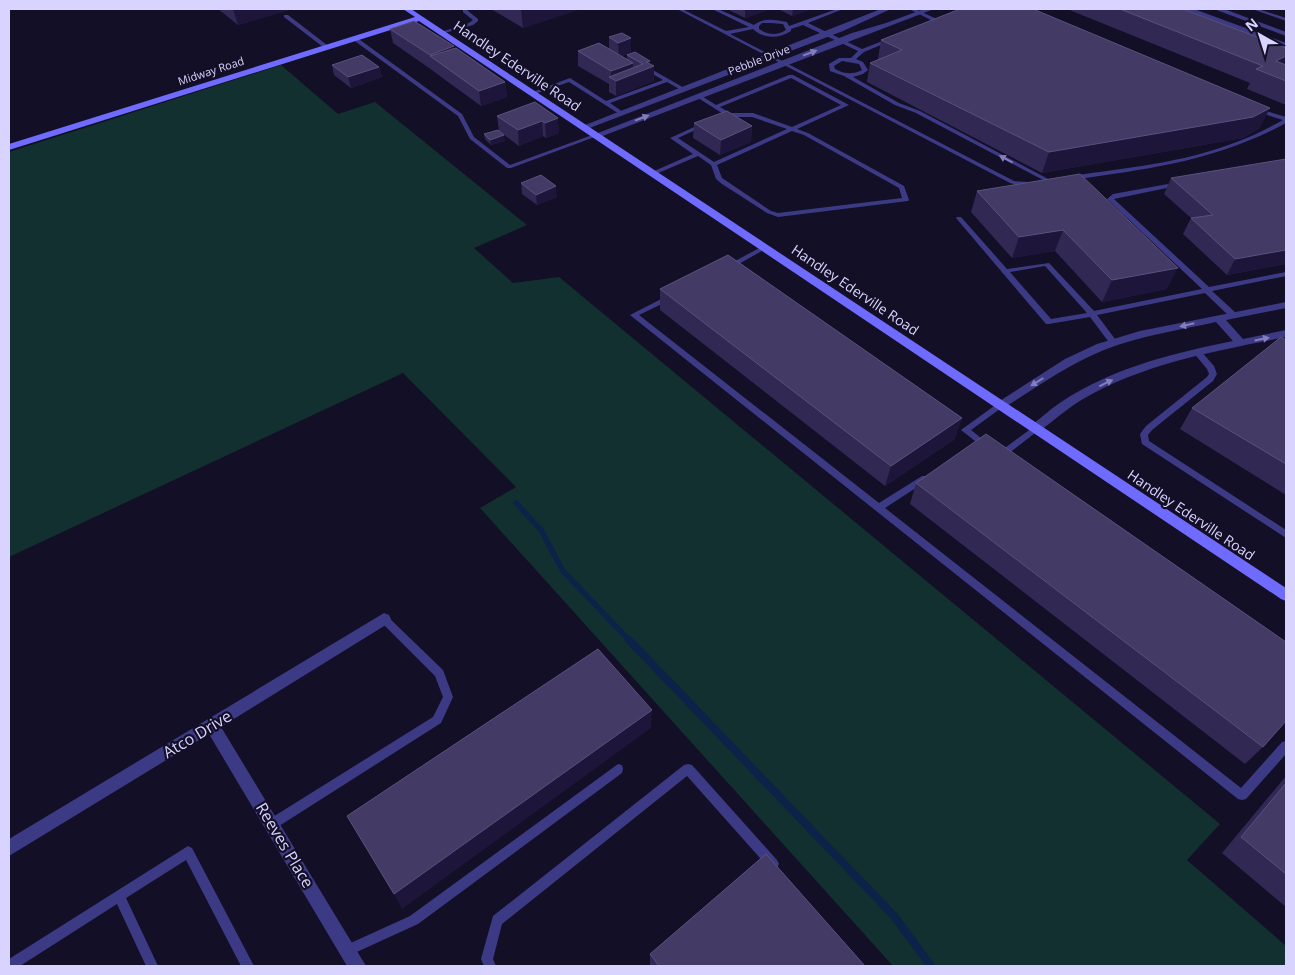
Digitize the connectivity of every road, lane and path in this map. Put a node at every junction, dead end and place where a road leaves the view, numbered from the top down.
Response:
1 (407, 9) edge
2 (465, 9) edge
3 (681, 9) edge
4 (714, 9) edge
5 (841, 9) edge
6 (887, 9) edge
7 (911, 9) edge
8 (930, 9) edge
9 (1188, 9) edge
10 (1218, 9) edge
11 (1254, 9) edge
12 (920, 13) junction
13 (955, 15) edge
14 (286, 16) dead end
15 (420, 18) junction
16 (1286, 20) edge
17 (804, 22) junction
18 (939, 22) junction
19 (930, 25) edge
20 (755, 28) junction
21 (789, 28) junction
22 (443, 33) junction
23 (726, 33) junction
24 (828, 34) junction
25 (1286, 34) edge
26 (354, 38) junction
27 (896, 38) edge
28 (842, 41) junction
29 (325, 46) junction
30 (1286, 46) edge
31 (862, 51) junction
32 (770, 56) junction
33 (852, 60) junction
34 (637, 63) edge
35 (783, 63) junction
36 (843, 74) junction
37 (833, 77) dead end
38 (667, 80) junction
39 (703, 82) junction
40 (683, 89) junction
41 (716, 89) junction
42 (533, 93) junction
43 (698, 96) junction
44 (649, 102) junction
45 (605, 103) junction
46 (1246, 106) edge
47 (715, 107) junction
48 (662, 110) junction
49 (621, 113) junction
50 (729, 115) junction
51 (721, 118) edge
52 (1286, 120) edge
53 (713, 121) edge
54 (584, 127) junction
55 (792, 129) junction
56 (597, 135) junction
57 (9, 147) edge
58 (698, 154) junction
59 (714, 164) junction
60 (654, 173) junction
61 (1049, 181) junction
62 (1190, 182) edge
63 (959, 218) dead end
64 (765, 247) junction
65 (1005, 271) junction
66 (717, 272) edge
67 (1286, 274) edge
68 (1207, 290) junction
69 (676, 293) edge
70 (1286, 306) edge
71 (1092, 314) junction
72 (1233, 315) junction
73 (1218, 318) junction
74 (1286, 334) edge
75 (1114, 343) junction
76 (1241, 343) junction
77 (1197, 352) junction
78 (1001, 404) junction
79 (1036, 428) junction
80 (933, 472) edge
81 (880, 508) junction
82 (1286, 534) edge
83 (1286, 596) edge
84 (384, 619) joint
85 (212, 725) junction
86 (1286, 746) edge
87 (618, 768) dead end
88 (272, 824) junction
89 (9, 848) edge
90 (780, 871) edge
91 (119, 896) junction
92 (348, 950) junction
93 (246, 965) edge
94 (9, 966) edge
95 (152, 966) edge
96 (357, 966) edge
97 (490, 966) edge

1 - 15 main road, Handley Ederville Road
2 - 22 lane
3 - 23 lane
4 - 20 lane
5 - 17 lane
6 - 24 street, Pebble Drive
7 - 12 lane
8 - 12 street, Pebble Drive
9 - 30 street
10 - 25 street
11 - 16 lane
12 - 18 lane
12 - 28 street, Pebble Drive
13 - 18 lane
14 - 29 lane
15 - 22 main road, Handley Ederville Road
15 - 26 main road, Midway Road
17 - 21 lane
17 - 24 lane
18 - 19 lane
20 - 21 lane
20 - 21 lane
20 - 23 lane
22 - 42 main road, Handley Ederville Road
23 - 32 lane
24 - 28 lane
24 - 32 street, Pebble Drive
26 - 29 main road, Midway Road
26 - 56 lane
27 - 31 lane
28 - 31 lane
35 -> 28 street, Pebble Drive
29 - 57 main road, Midway Road
31 - 33 lane
32 - 35 lane
32 - 39 street, Pebble Drive
33 - 36 lane
33 - 36 lane
34 - 38 lane
35 - 41 street, Pebble Drive
35 - 61 lane
36 - 37 lane
61 -> 36 lane
38 - 40 lane
38 - 45 lane
39 - 40 street, Pebble Drive
39 - 41 street
40 - 44 street, Pebble Drive
41 - 43 street, Pebble Drive
42 - 45 lane
42 - 54 main road, Handley Ederville Road
43 - 47 lane
43 - 48 street, Pebble Drive
44 - 48 street
44 - 49 street, Pebble Drive
45 - 49 lane
46 - 52 lane
47 - 50 lane
47 - 55 lane
56 -> 48 street, Pebble Drive
49 - 54 street, Pebble Drive
50 - 51 lane
50 - 55 lane
52 - 61 lane
53 - 58 lane
54 - 56 main road, Handley Ederville Road
55 - 59 lane
55 - 59 lane
56 - 60 main road, Handley Ederville Road
58 - 59 lane
58 - 60 lane
60 - 64 main road, Handley Ederville Road
62 - 68 lane
63 - 65 lane
64 - 66 lane
64 - 78 main road, Handley Ederville Road
65 - 71 lane
65 - 71 lane
67 - 68 lane
68 - 71 lane
68 - 72 lane
69 - 81 lane
70 - 72 street
71 - 75 lane
72 - 73 street
73 -> 75 street
73 - 76 street
76 -> 74 street
75 -> 78 street
76 - 77 street
79 -> 77 street
77 - 82 lane
78 - 79 main road, Handley Ederville Road
78 - 79 lane
79 - 83 main road, Handley Ederville Road
80 - 81 lane
81 - 86 lane
84 - 85 street, Atco Drive
84 - 88 lane
85 - 88 street, Reeves Place
85 - 89 street, Atco Drive
87 - 92 lane
88 - 92 street, Reeves Place
90 - 97 lane
91 - 93 lane
91 - 94 lane
91 - 95 lane
92 - 96 street, Reeves Place

